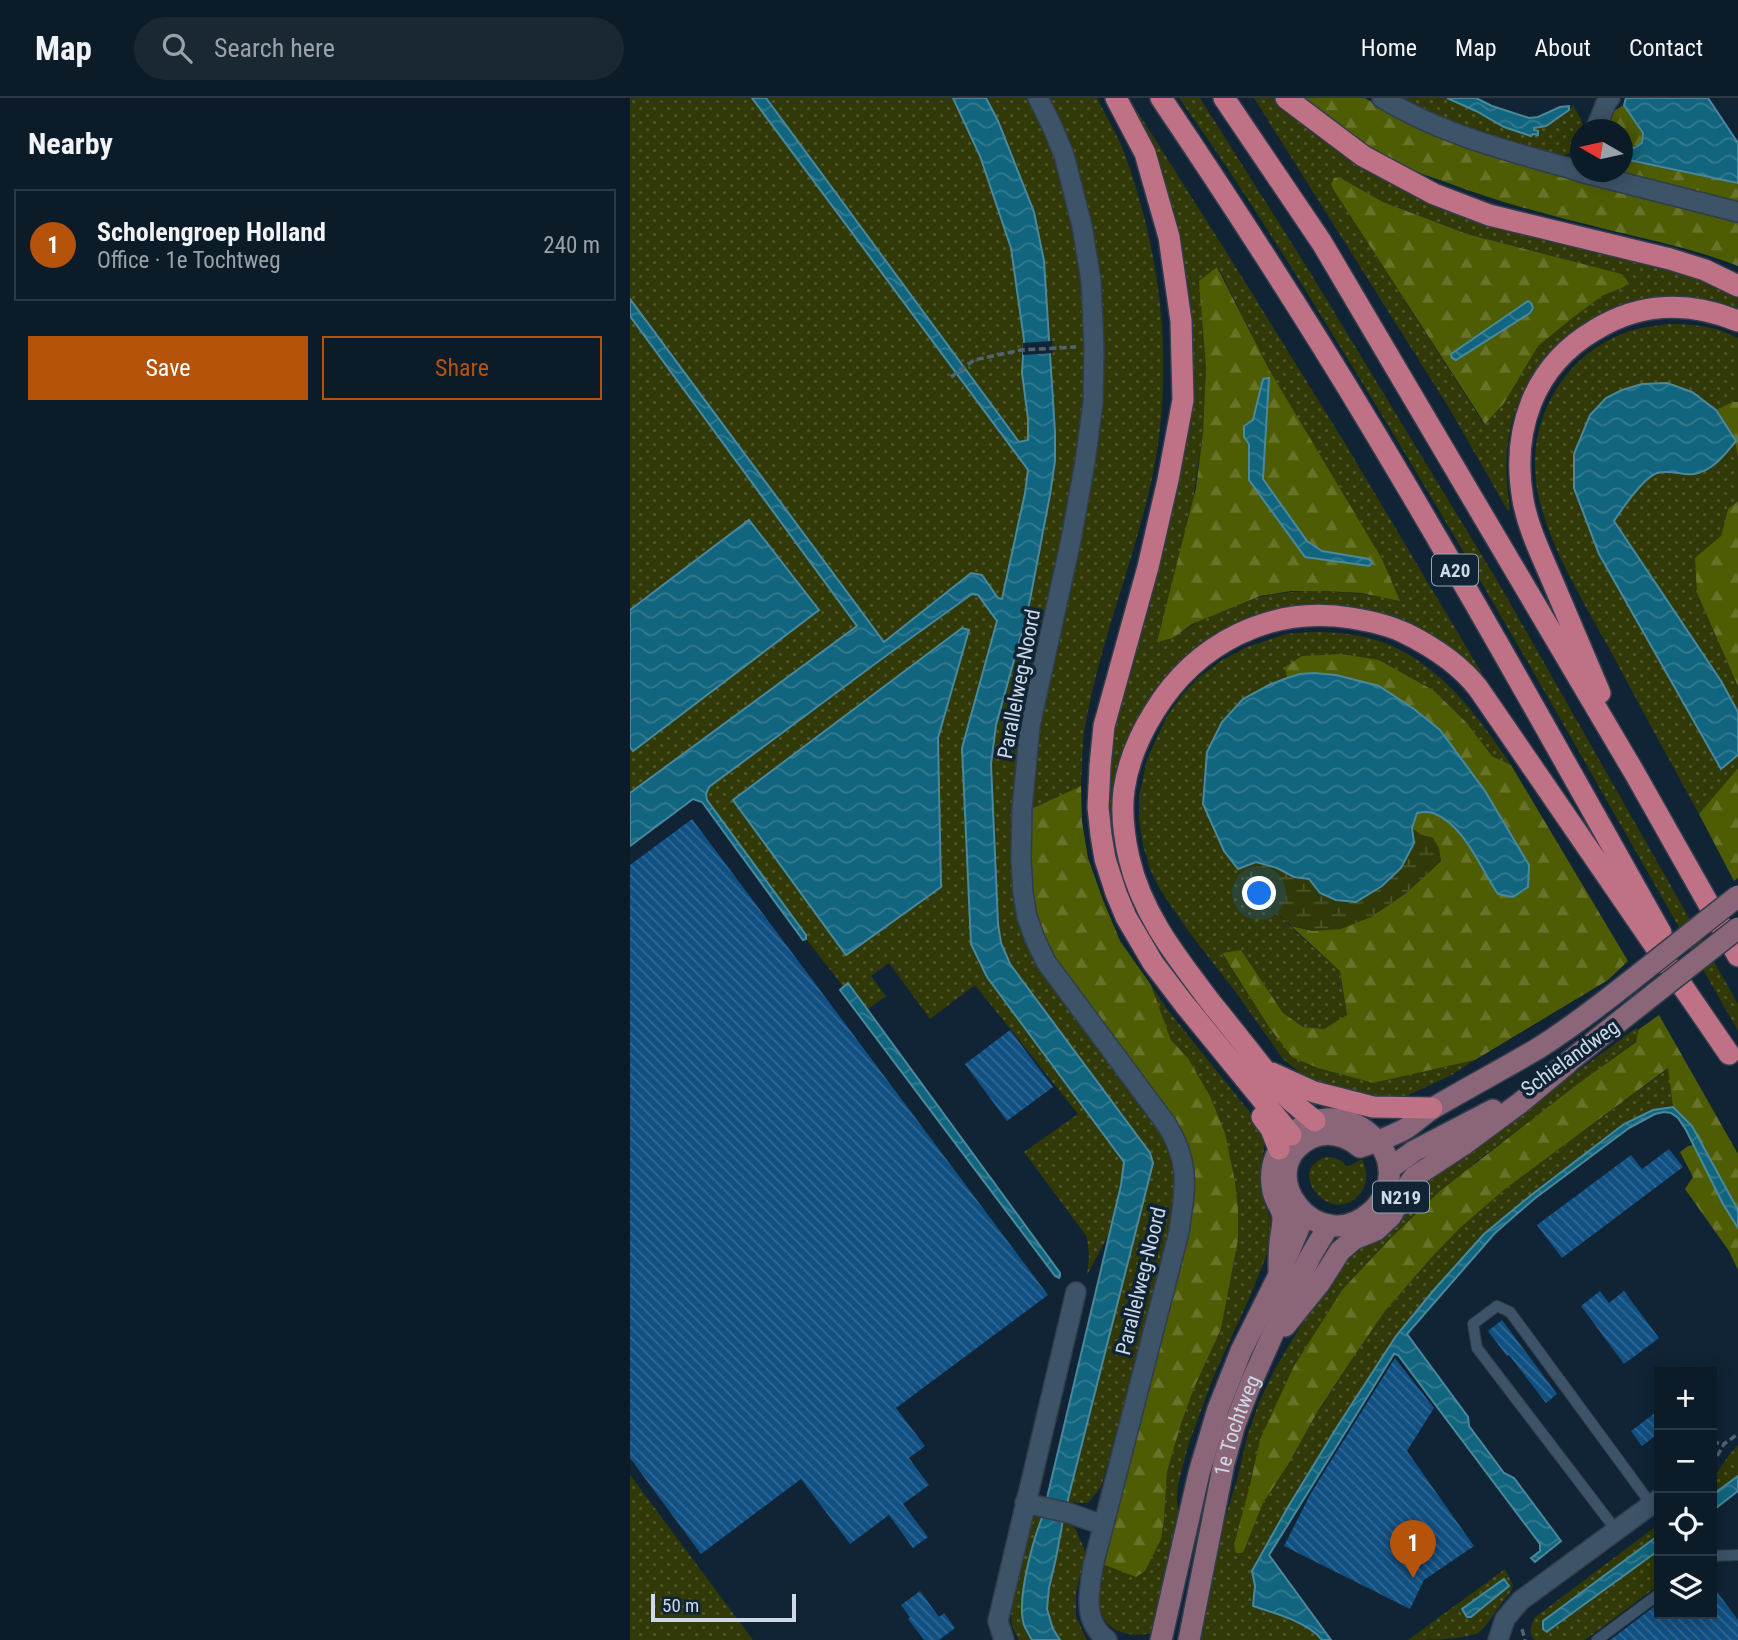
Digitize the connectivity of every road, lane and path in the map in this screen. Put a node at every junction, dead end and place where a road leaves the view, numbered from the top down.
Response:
1 (1038, 98) edge
2 (1116, 98) edge
3 (1161, 98) edge
4 (1224, 98) edge
5 (1286, 98) edge
6 (1382, 98) edge
7 (1607, 99) edge
8 (1599, 119) edge
9 (1570, 168) edge
10 (1622, 182) edge
11 (1738, 212) edge
12 (1738, 286) edge
13 (1738, 321) edge
14 (1053, 347) dead end
15 (951, 377) dead end
16 (1634, 772) junction
17 (1738, 896) edge
18 (1738, 928) edge
19 (1738, 956) edge
20 (1734, 1061) edge
21 (1568, 1063) junction
22 (1256, 1076) junction
23 (1432, 1108) junction
24 (1315, 1121) junction
25 (1368, 1140) junction
26 (1289, 1145) junction
27 (1389, 1169) junction
28 (1292, 1211) junction
29 (1329, 1224) junction
30 (1076, 1292) dead end
31 (1262, 1356) junction
32 (1738, 1434) edge
33 (1717, 1443) edge
34 (1724, 1444) junction
35 (1717, 1456) edge
36 (1654, 1500) edge
37 (1654, 1502) edge
38 (1033, 1505) junction
39 (1103, 1525) junction
40 (1616, 1530) junction
41 (1738, 1555) edge
42 (1717, 1556) edge
43 (1654, 1598) edge
44 (1004, 1640) edge
45 (1107, 1640) edge
46 (1161, 1640) edge
47 (1189, 1640) edge
48 (1498, 1640) edge
49 (1597, 1640) edge

1 - 39 street, Parallelweg-Noord
2 - 22 highway, A20
3 - 20 highway, A20
4 - 16 highway, A20
5 - 12 highway
6 - 9 street
7 - 8 street
10 - 11 street
13 - 16 highway, A20
14 - 15 path
16 - 19 highway, A20
17 - 23 main road, Schielandweg, bridge
18 - 21 main road, Schielandweg / N219, bridge
20 - 22 highway, A20
21 - 27 main road, Schielandweg / N219
21 - 31 main road, N219
22 - 23 highway, A20
22 - 24 highway, A20
22 - 26 highway, A20
23 - 25 main road, Schielandweg
24 - 25 main road
24 - 26 main road
25 - 26 main road
25 - 27 main road, N219
26 - 28 main road
27 - 29 main road, N219
28 - 29 main road
28 - 46 main road, 1e Tochtweg
29 - 31 main road, 1e Tochtweg / N219
30 - 38 street
31 - 47 main road, 1e Tochtweg / N219
32 - 34 path
33 - 34 path
34 - 35 path
36 - 40 lane
37 - 40 street
38 - 39 street
38 - 44 street
39 - 45 street, Parallelweg-Noord
40 - 48 street
41 - 42 lane
43 - 49 lane

